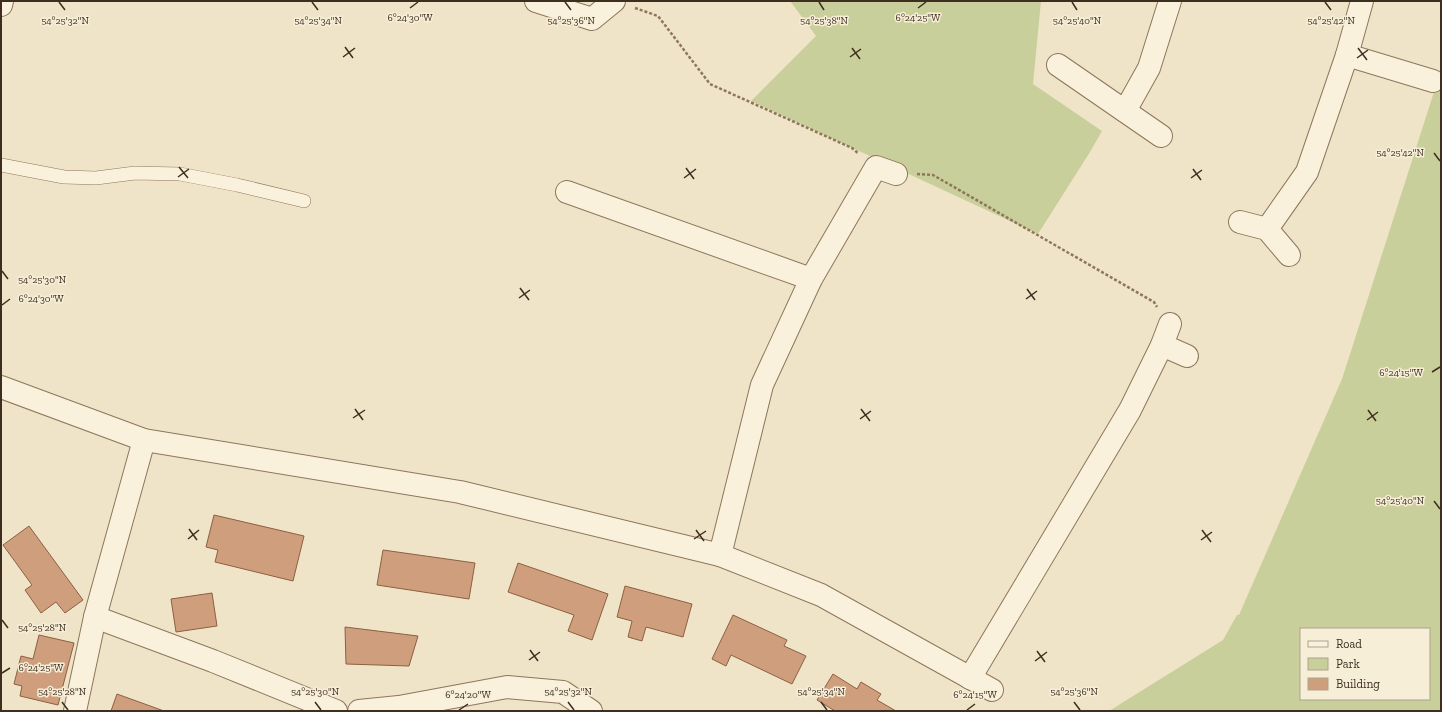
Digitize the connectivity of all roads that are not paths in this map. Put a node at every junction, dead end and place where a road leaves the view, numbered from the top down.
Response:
1 (2, 1) edge
2 (536, 1) edge
3 (1170, 1) edge
4 (1362, 1) edge
5 (623, 4) edge
6 (1, 5) edge
7 (1347, 55) junction
8 (1058, 65) dead end
9 (1433, 81) dead end
10 (1125, 111) junction
11 (1161, 136) dead end
12 (1, 165) edge
13 (886, 170) road end
14 (567, 192) dead end
15 (304, 201) dead end
16 (1240, 222) dead end
17 (1267, 229) junction
18 (1288, 255) dead end
19 (811, 279) junction
20 (1170, 324) road end
21 (1162, 345) junction
22 (1187, 356) dead end
23 (1, 387) edge
24 (144, 440) junction
25 (720, 555) junction
26 (95, 617) junction
27 (970, 678) junction
28 (992, 690) dead end
29 (75, 711) edge
30 (336, 711) edge
31 (359, 711) edge
32 (591, 711) edge

1 - 6 street
2 - 5 street
3 - 10 street
4 - 7 street
7 - 9 street
7 - 17 street
8 - 10 street
10 - 11 street
12 - 15 lane
13 - 19 street
14 - 19 street
16 - 17 street
17 - 18 street
19 - 25 street
20 - 21 street
21 - 22 street
21 - 27 street
23 - 24 street
24 - 25 street
24 - 26 street
25 - 27 street
26 - 29 street
26 - 30 street
27 - 28 street
31 - 32 street

